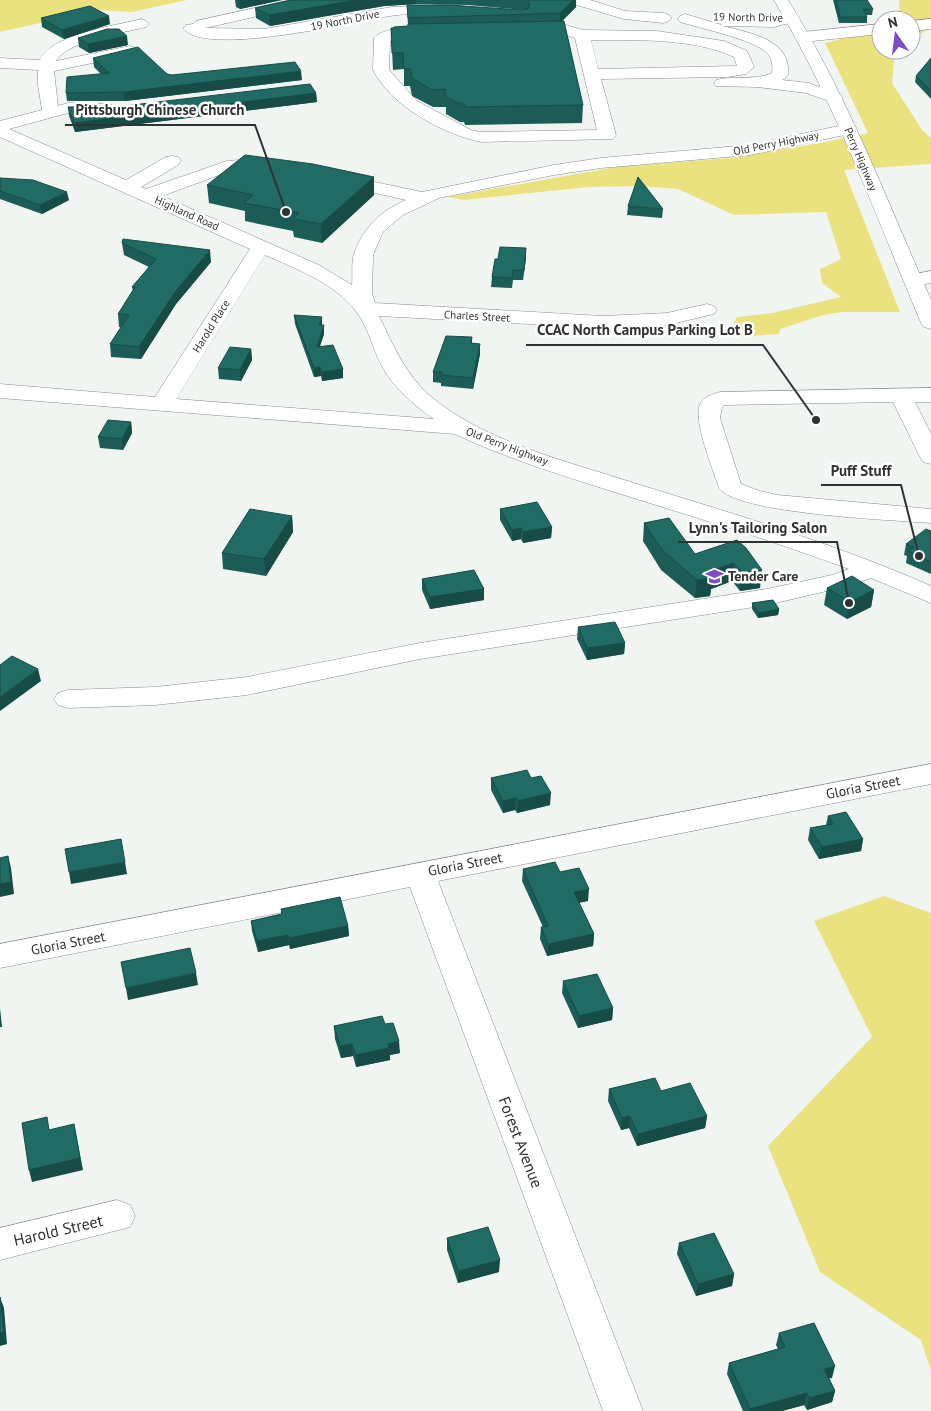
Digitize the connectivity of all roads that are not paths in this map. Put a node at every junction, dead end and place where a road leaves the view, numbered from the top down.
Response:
1 (312, 0) edge
2 (575, 0) edge
3 (783, 1) edge
4 (672, 4) dead end
5 (456, 10) edge
6 (527, 15) edge
7 (624, 15) junction
8 (640, 17) junction
9 (792, 18) junction
10 (685, 19) junction
11 (141, 24) dead end
12 (510, 30) edge
13 (871, 30) edge
14 (444, 31) edge
15 (582, 35) junction
16 (803, 37) junction
17 (133, 51) edge
18 (0, 63) edge
19 (48, 66) junction
20 (0, 73) edge
21 (16, 80) dead end
22 (594, 80) junction
23 (751, 82) junction
24 (31, 86) dead end
25 (46, 93) junction
26 (835, 98) junction
27 (124, 108) edge
28 (51, 111) junction
29 (0, 126) edge
30 (848, 129) junction
31 (0, 131) edge
32 (172, 161) dead end
33 (286, 170) edge
34 (322, 176) edge
35 (127, 187) junction
36 (147, 195) junction
37 (422, 198) junction
38 (236, 235) junction
39 (280, 235) dead end
40 (261, 246) junction
41 (362, 264) junction
42 (312, 269) junction
43 (924, 280) edge
44 (366, 309) junction
45 (708, 310) dead end
46 (931, 323) edge
47 (0, 391) edge
48 (931, 395) edge
49 (901, 396) junction
50 (161, 405) junction
51 (452, 423) junction
52 (931, 457) edge
53 (931, 516) edge
54 (872, 569) junction
55 (931, 595) edge
56 (68, 698) dead end
57 (931, 774) edge
58 (420, 873) junction
59 (0, 956) edge
60 (117, 1216) dead end
61 (0, 1244) edge
62 (623, 1411) edge

1 - 5 street, 19 North Drive
2 - 7 street, 19 North Drive
3 - 9 street, Perry Highway
4 - 8 street
6 - 7 street, 19 North Drive
7 - 8 street, 19 North Drive
8 - 10 street, 19 North Drive
9 - 10 street, 19 North Drive
9 - 16 street, Perry Highway
10 - 23 street
11 - 19 street
12 - 15 street
13 - 16 street
14 - 22 street
15 - 22 street
15 - 22 street
16 - 26 street, Perry Highway
17 - 19 street
18 - 19 street
19 - 25 street
20 - 21 street
22 - 23 street
23 - 26 street
24 - 25 street
25 - 28 street
26 - 30 street, Perry Highway
27 - 28 street
28 - 29 street
30 - 37 street, Old Perry Highway
30 - 43 street, Perry Highway
31 - 35 street, Highland Road
32 - 35 street
33 - 36 street
34 - 37 street
35 - 36 street, Highland Road
36 - 38 street, Highland Road
37 - 41 street, Old Perry Highway
38 - 39 street
38 - 40 street, Highland Road
40 - 42 street, Highland Road
40 - 50 street, Harold Place
41 - 42 street
41 - 44 street, Old Perry Highway
42 - 44 street, Highland Road
43 - 46 street, Perry Highway
44 - 45 street, Charles Street
44 - 51 street, Old Perry Highway
47 - 50 street
48 - 49 street
49 - 52 street
49 - 53 street
50 - 51 street
51 - 54 street, Old Perry Highway
54 - 55 street, Old Perry Highway
54 - 56 street
57 - 58 street, Gloria Street
58 - 59 street, Gloria Street
58 - 62 street, Forest Avenue
60 - 61 street, Harold Street

